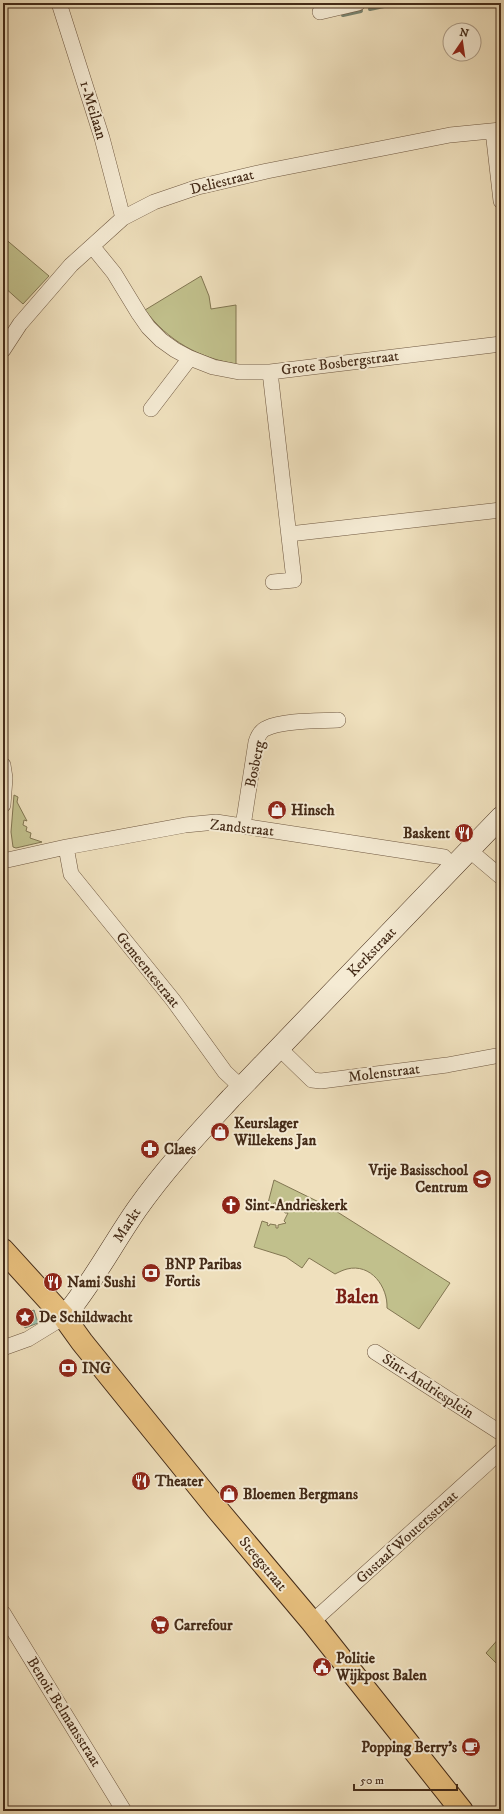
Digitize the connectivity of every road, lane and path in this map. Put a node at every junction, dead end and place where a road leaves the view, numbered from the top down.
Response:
1 (59, 3) edge
2 (358, 3) edge
3 (320, 12) dead end
4 (497, 130) edge
5 (501, 201) edge
6 (123, 218) junction
7 (92, 246) junction
8 (501, 344) edge
9 (3, 350) edge
10 (190, 358) junction
11 (270, 372) junction
12 (151, 409) dead end
13 (501, 510) edge
14 (289, 534) junction
15 (273, 582) dead end
16 (338, 720) dead end
17 (3, 765) edge
18 (3, 805) edge
19 (501, 817) edge
20 (243, 826) junction
21 (66, 847) junction
22 (469, 850) junction
23 (4, 857) edge
24 (453, 867) junction
25 (501, 877) edge
26 (279, 1048) junction
27 (501, 1055) edge
28 (241, 1087) junction
29 (3, 1250) edge
30 (64, 1317) junction
31 (3, 1348) edge
32 (375, 1352) dead end
33 (501, 1433) edge
34 (501, 1451) edge
35 (3, 1613) edge
36 (312, 1622) junction
37 (124, 1811) edge
38 (462, 1811) edge

1 - 6 street, 1-Meilaan
2 - 3 street
4 - 5 street
4 - 6 street, Deliestraat
6 - 7 street, Deliestraat
7 - 9 street, Deliestraat
7 - 10 street
8 - 11 street, Grote Bosbergstraat
10 - 11 street
10 - 12 street
11 - 14 street, Grote Bosbergstraat
13 - 14 street
14 - 15 street, Grote Bosbergstraat
16 - 20 street, Bosberg
17 - 18 street
19 - 22 main road, Kerkstraat
20 - 21 street, Zandstraat
20 - 24 street, Zandstraat
21 - 23 street, Zandstraat
21 - 28 street, Gemeentestraat
22 - 24 main road, Kerkstraat
22 - 25 street
24 - 26 main road, Kerkstraat
26 - 27 street, Molenstraat
26 - 28 main road, Kerkstraat
28 - 30 main road, Markt
29 - 30 main road, Steegstraat
30 - 31 street, Markt
30 - 36 main road, Steegstraat
32 - 33 street, Sint-Andriesplein
34 - 36 street, Gustaaf Woutersstraat
35 - 37 street, Benoit Belmansstraat
36 - 38 main road, Steegstraat

